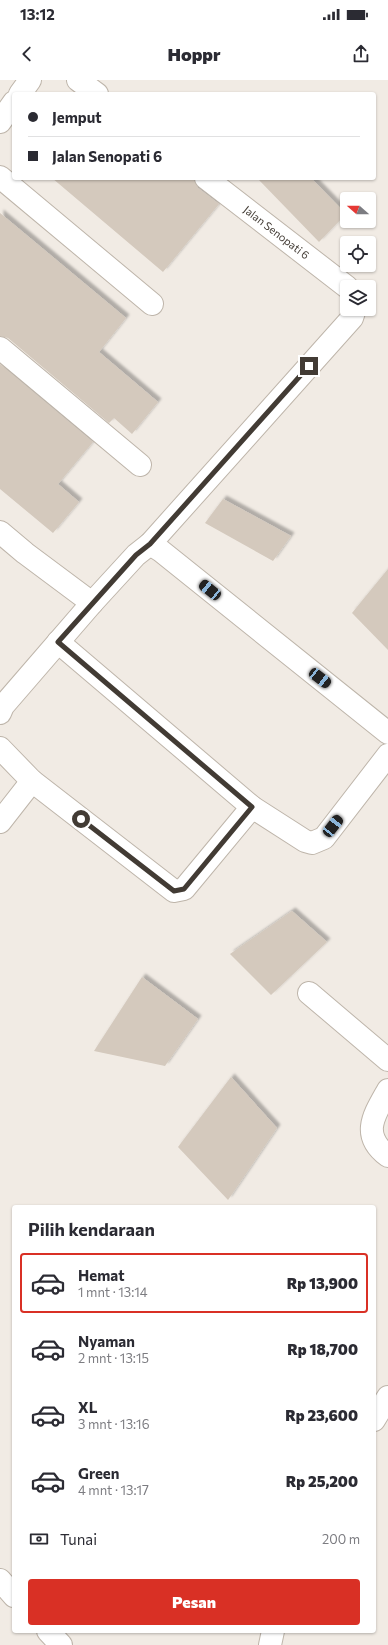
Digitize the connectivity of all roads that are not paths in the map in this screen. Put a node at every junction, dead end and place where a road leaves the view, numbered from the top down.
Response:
1 (30, 80) edge
2 (78, 80) edge
3 (21, 92) edge
4 (94, 92) edge
5 (12, 105) edge
6 (0, 122) edge
7 (0, 177) edge
8 (209, 180) edge
9 (340, 282) edge
10 (152, 304) dead end
11 (353, 316) edge
12 (0, 348) edge
13 (140, 465) dead end
14 (0, 532) edge
15 (150, 544) junction
16 (92, 603) junction
17 (58, 642) junction
18 (1, 707) edge
19 (388, 733) edge
20 (0, 748) edge
21 (388, 755) edge
22 (32, 782) junction
23 (252, 807) junction
24 (0, 822) edge
25 (309, 993) dead end
26 (388, 1060) edge
27 (388, 1090) edge
28 (388, 1156) edge
29 (388, 1397) edge
30 (376, 1417) edge
31 (0, 1580) edge
32 (12, 1594) edge
33 (50, 1633) edge
34 (273, 1633) edge
35 (61, 1645) edge
36 (270, 1645) edge

1 - 3 street
2 - 4 street
5 - 6 street
7 - 10 street
8 - 9 street, Jalan Senopati 6
11 - 15 street
12 - 13 street
14 - 16 street
15 - 16 street
15 - 19 street
16 - 17 street
17 - 18 street
17 - 23 street
20 - 22 street
21 - 23 street
22 - 23 street
22 - 24 street
25 - 26 street
27 - 28 street
29 - 30 street
31 - 32 street
33 - 35 street
34 - 36 street

